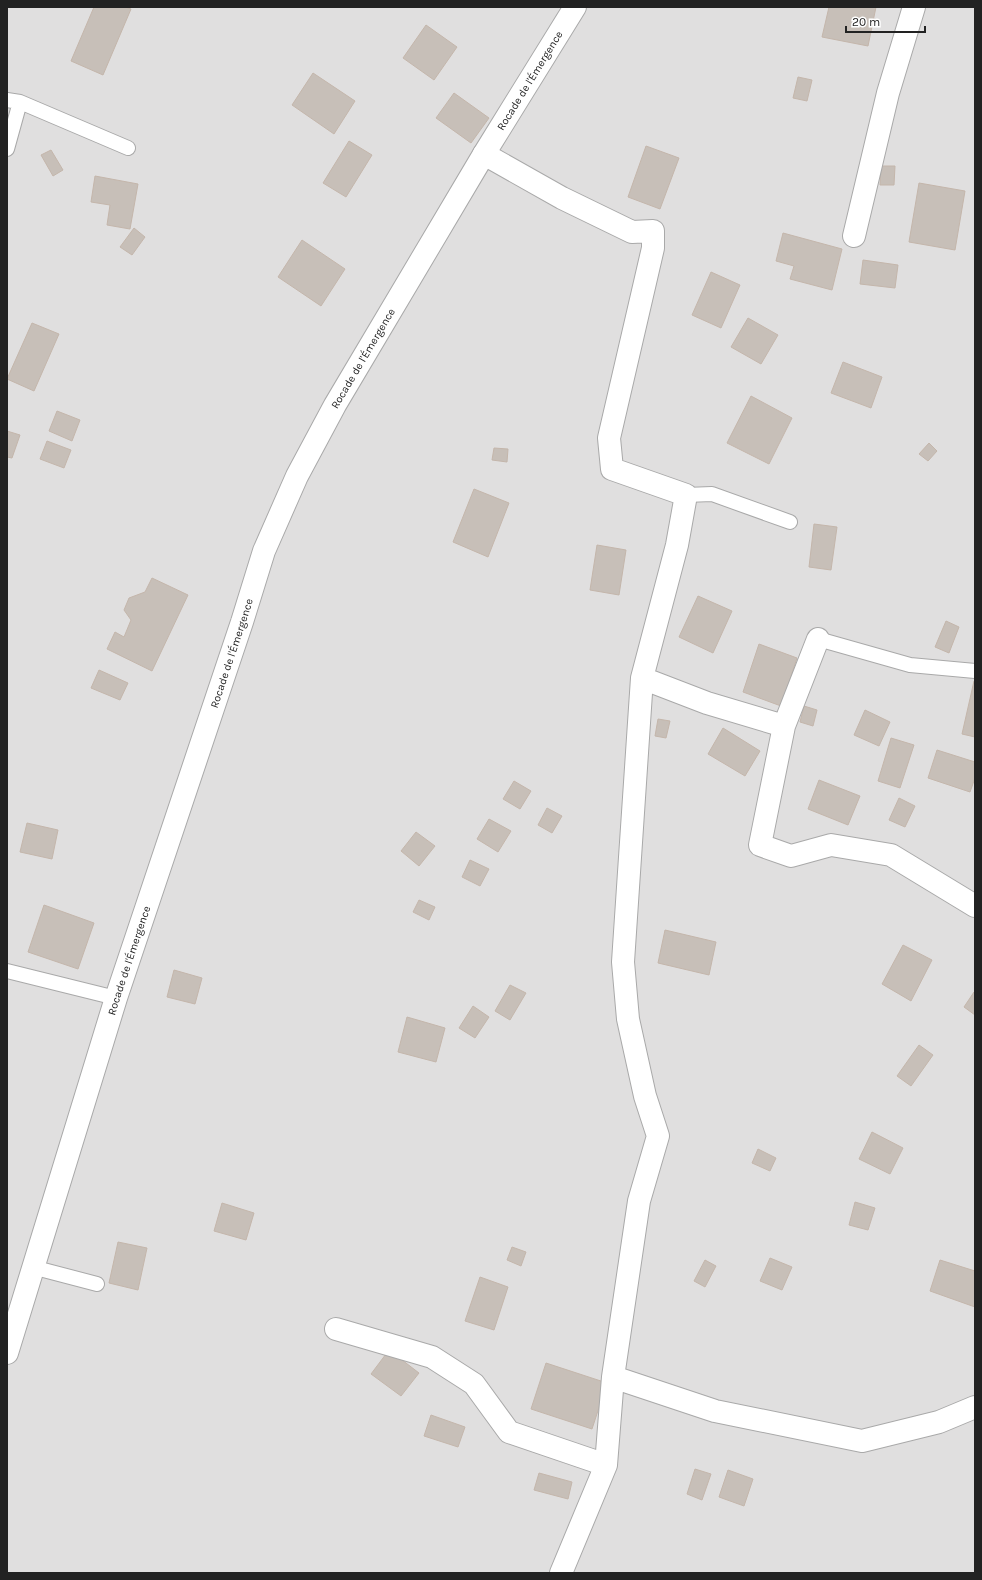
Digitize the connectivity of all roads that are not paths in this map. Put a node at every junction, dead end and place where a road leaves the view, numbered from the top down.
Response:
1 (575, 7) edge
2 (914, 7) edge
3 (14, 101) edge
4 (128, 148) dead end
5 (7, 149) edge
6 (484, 154) junction
7 (854, 236) dead end
8 (686, 494) junction
9 (790, 522) dead end
10 (818, 639) joint
11 (975, 671) edge
12 (642, 678) junction
13 (784, 726) junction
14 (975, 906) edge
15 (7, 971) edge
16 (116, 998) junction
17 (32, 1267) junction
18 (97, 1284) dead end
19 (336, 1329) dead end
20 (7, 1353) edge
21 (613, 1377) junction
22 (975, 1407) edge
23 (606, 1465) junction
24 (561, 1573) edge

1 - 6 street, Rocade de l'Émergence
2 - 7 street
3 - 4 lane
3 - 5 lane
6 - 8 street
6 - 16 street, Rocade de l'Émergence
8 - 9 lane
8 - 12 street
10 - 11 lane
10 - 13 street
12 - 13 street
12 - 21 street
13 - 14 street
15 - 16 lane
16 - 17 street, Rocade de l'Émergence
17 - 18 lane
17 - 20 street, Rocade de l'Émergence
19 - 23 street
21 - 22 street
21 - 23 street
23 - 24 street

